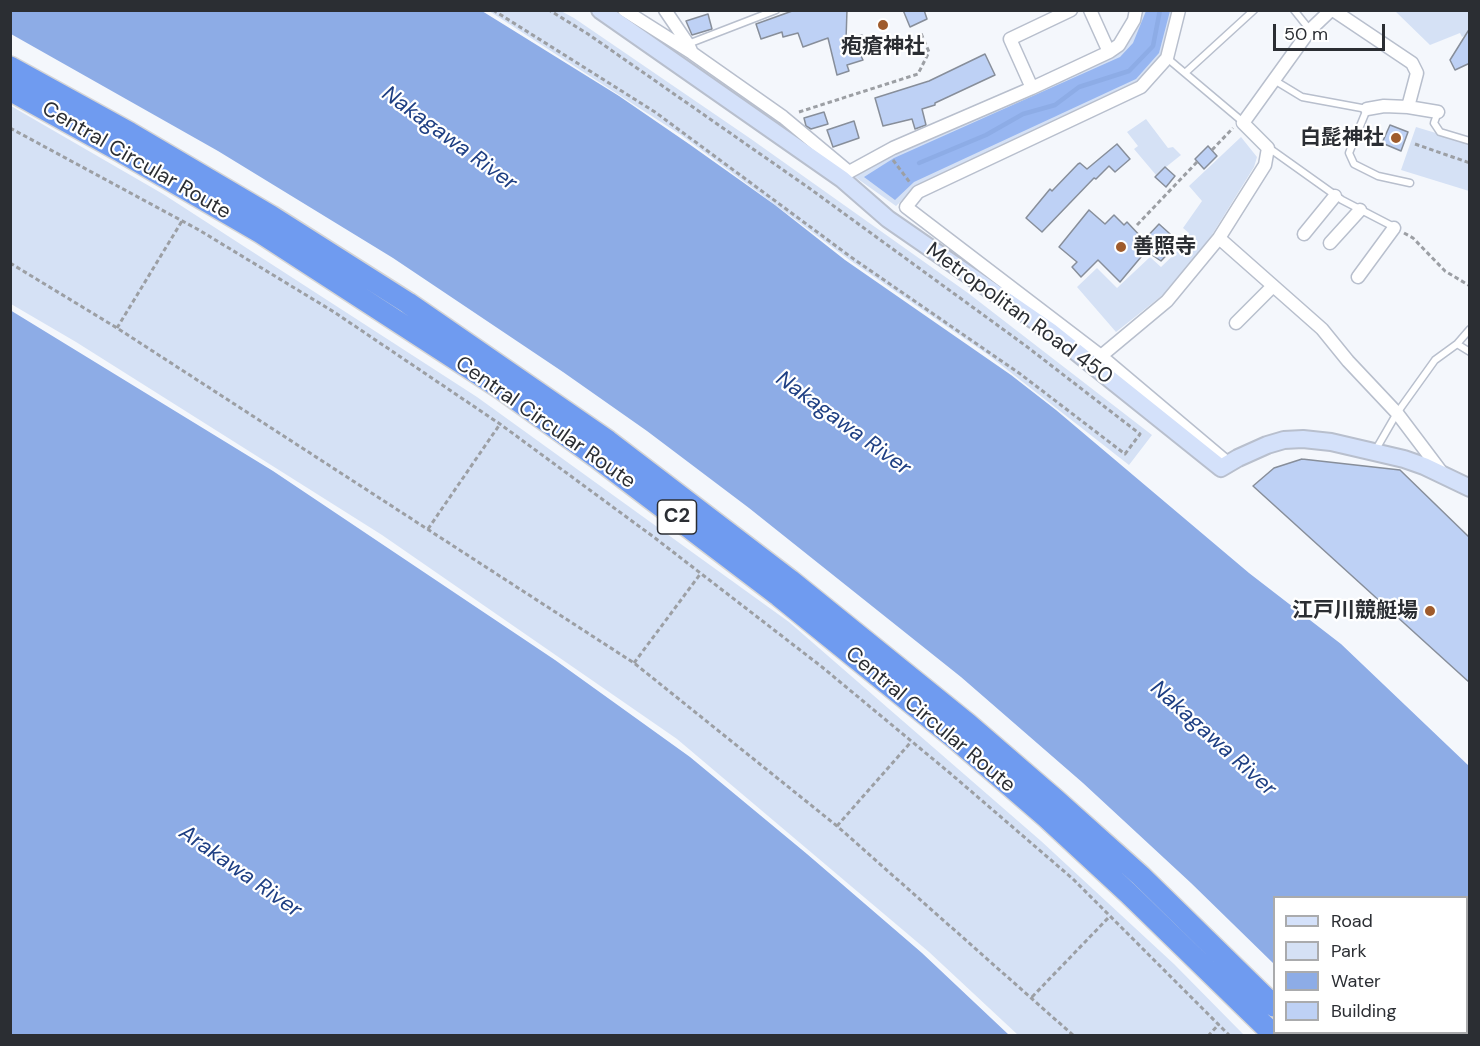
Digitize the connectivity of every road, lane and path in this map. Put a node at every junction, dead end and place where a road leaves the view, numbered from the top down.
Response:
1 (493, 10) edge
2 (549, 10) edge
3 (600, 10) edge
4 (624, 10) edge
5 (665, 10) edge
6 (776, 10) edge
7 (1071, 10) edge
8 (1090, 10) edge
9 (1136, 10) edge
10 (1179, 10) edge
11 (1254, 10) edge
12 (1294, 10) edge
13 (1332, 10) edge
14 (1310, 30) junction
15 (920, 31) dead end
16 (690, 48) junction
17 (1109, 52) junction
18 (1167, 58) junction
19 (10, 67) edge
20 (1185, 74) junction
21 (1275, 80) junction
22 (1032, 88) junction
23 (10, 90) edge
24 (1408, 107) junction
25 (1367, 109) junction
26 (1438, 112) joint
27 (783, 117) junction
28 (1242, 121) junction
29 (10, 128) edge
30 (1470, 141) edge
31 (1415, 144) dead end
32 (1268, 148) junction
33 (1212, 150) dead end
34 (887, 152) junction
35 (1197, 162) dead end
36 (1470, 163) edge
37 (845, 175) junction
38 (1410, 183) dead end
39 (918, 192) junction
40 (1335, 196) junction
41 (1360, 210) junction
42 (182, 221) junction
43 (1137, 225) dead end
44 (1394, 228) junction
45 (1304, 234) dead end
46 (1219, 238) junction
47 (1330, 243) dead end
48 (10, 263) edge
49 (1358, 278) dead end
50 (1273, 286) junction
51 (1470, 286) edge
52 (1030, 310) junction
53 (1236, 323) dead end
54 (117, 328) junction
55 (1470, 329) edge
56 (1457, 344) junction
57 (1470, 352) edge
58 (1101, 356) junction
59 (1397, 413) junction
60 (500, 424) junction
61 (1375, 452) junction
62 (1230, 465) junction
63 (1444, 475) junction
64 (1470, 488) edge
65 (428, 529) junction
66 (701, 573) junction
67 (634, 663) junction
68 (912, 742) junction
69 (837, 826) junction
70 (1110, 916) junction
71 (1032, 998) junction
72 (1273, 1004) edge
73 (1219, 1024) junction
74 (1273, 1033) edge
75 (1074, 1035) edge
76 (1208, 1035) edge
77 (1230, 1035) edge

1 - 2 path
3 - 37 main road, Metropolitan Road 450
4 - 16 street
5 - 16 street
6 - 16 lane
7 - 22 street
8 - 17 street
9 - 17 street
10 - 18 street
11 - 20 lane
12 - 14 lane
13 - 14 street
13 - 24 street
14 - 21 street
15 - 27 path
16 - 27 street
17 - 22 street
18 - 20 lane
18 - 39 street
19 - 72 highway, Central Circular Route / C2
20 - 28 lane
21 - 25 lane
21 - 28 street
22 - 34 street
23 - 74 highway, Central Circular Route / C2
24 - 25 street
24 - 26 street
25 - 38 lane
26 - 30 lane
27 - 37 street
28 - 32 street
28 - 33 path
29 - 42 path
31 - 36 path
32 - 40 lane
32 - 46 street
34 - 37 street
34 - 39 path
35 - 43 path
37 - 52 main road, Metropolitan Road 450
39 - 52 street
40 - 41 lane
40 - 45 street
41 - 44 lane
41 - 47 street
42 - 54 path
42 - 60 path
44 - 49 street
44 - 51 path
46 - 50 street
46 - 58 street
48 - 54 path
50 - 53 street
50 - 59 street
52 - 58 street
52 - 62 main road, Metropolitan Road 450
54 - 65 path
55 - 56 lane
56 - 57 lane
56 - 59 lane
58 - 62 street
59 - 61 lane
59 - 63 street
60 - 65 path
60 - 66 path
61 - 62 main road
61 - 63 main road
63 - 64 main road
65 - 67 path
66 - 67 path
66 - 68 path
67 - 69 path
68 - 69 path
68 - 70 path
69 - 71 path
70 - 71 path
70 - 73 path
71 - 75 path
73 - 76 path
73 - 77 path

